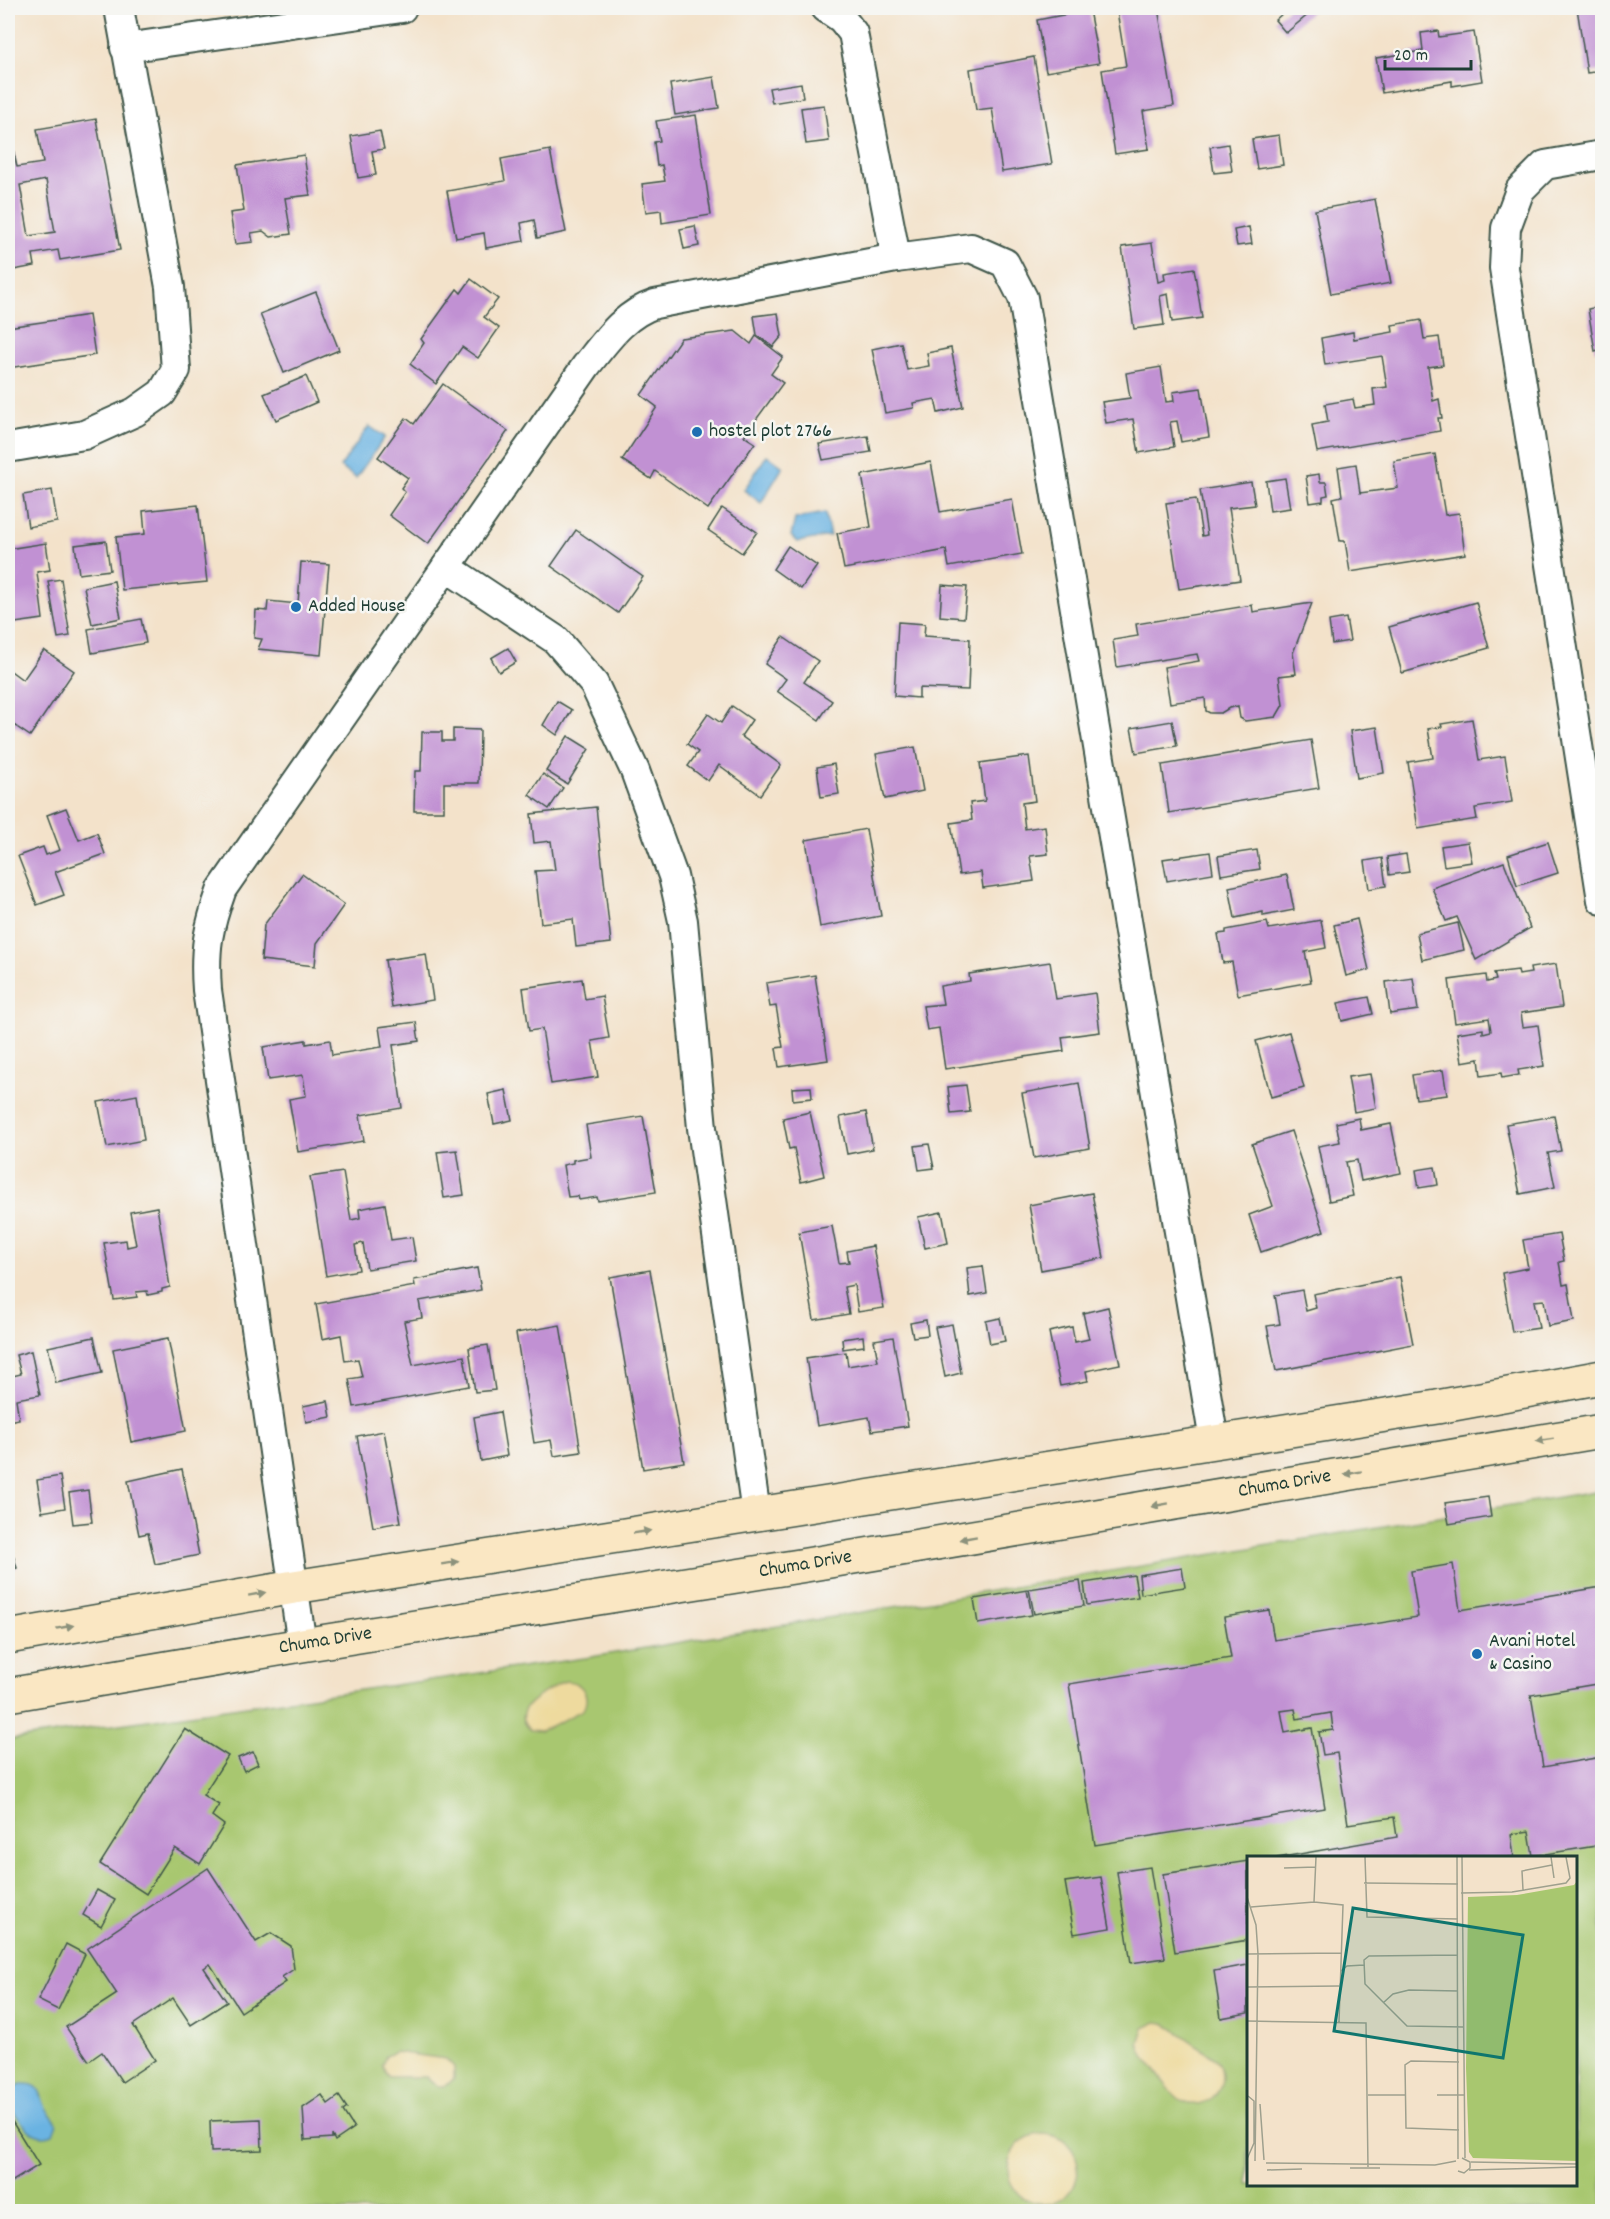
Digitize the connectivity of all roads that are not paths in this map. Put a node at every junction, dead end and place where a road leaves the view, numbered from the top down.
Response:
1 (119, 8) edge
2 (402, 8) edge
3 (826, 8) edge
4 (125, 48) junction
5 (1602, 155) edge
6 (896, 258) junction
7 (8, 448) edge
8 (447, 567) junction
9 (1602, 900) edge
10 (1602, 1377) edge
11 (1602, 1431) edge
12 (1214, 1442) junction
13 (756, 1514) junction
14 (294, 1587) junction
15 (8, 1637) edge
16 (302, 1645) junction
17 (8, 1695) edge

1 - 4 street
2 - 4 street
3 - 6 street
4 - 7 street
5 - 9 street
6 - 8 street
6 - 12 street
8 - 13 street
8 - 14 street
10 - 12 main road
11 -> 16 main road, Chuma Drive
12 - 13 main road
14 -> 13 main road
15 -> 14 main road
14 - 16 street
16 - 17 main road, Chuma Drive

